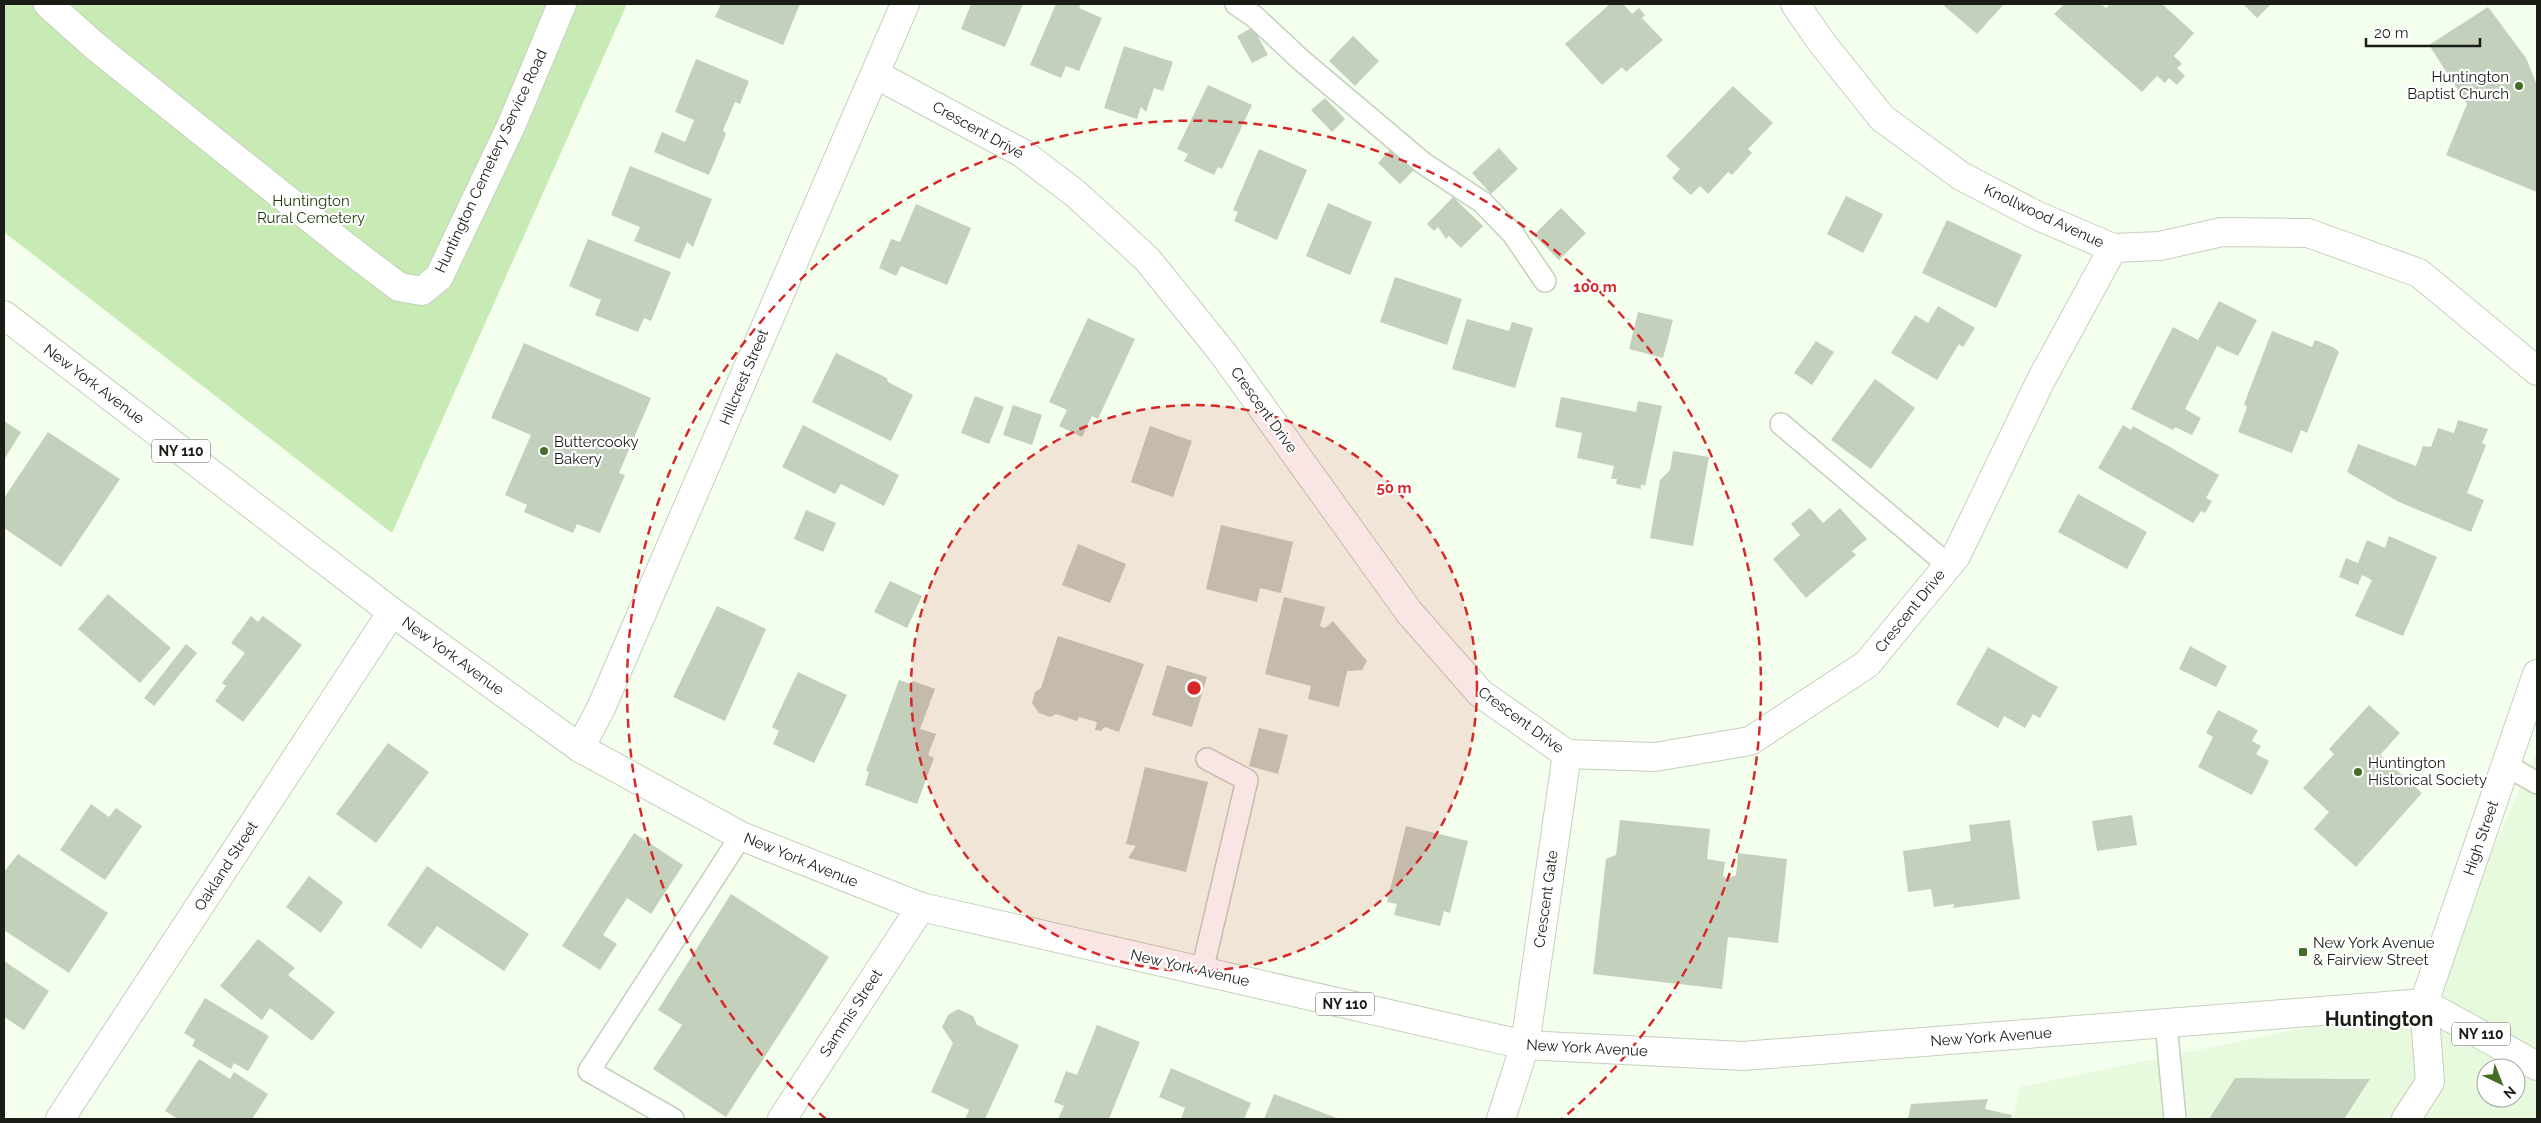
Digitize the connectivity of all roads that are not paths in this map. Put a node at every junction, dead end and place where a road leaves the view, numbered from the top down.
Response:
1 (48, 4) edge
2 (562, 4) edge
3 (905, 4) edge
4 (1236, 4) edge
5 (1795, 4) edge
6 (875, 74) junction
7 (2113, 248) junction
8 (1545, 281) dead end
9 (4, 315) edge
10 (2537, 371) edge
11 (1781, 424) dead end
12 (1948, 565) junction
13 (392, 612) junction
14 (2537, 674) edge
15 (580, 748) junction
16 (1567, 754) junction
17 (1207, 760) dead end
18 (2506, 766) junction
19 (2537, 783) edge
20 (741, 836) junction
21 (920, 907) junction
22 (1202, 971) junction
23 (2424, 1003) junction
24 (2166, 1023) junction
25 (1525, 1045) junction
26 (2537, 1066) edge
27 (60, 1119) edge
28 (673, 1119) edge
29 (782, 1119) edge
30 (1501, 1119) edge
31 (2175, 1119) edge
32 (2406, 1119) edge

1 - 2 street, Huntington Cemetery Service Road
3 - 6 street, Hillcrest Street
4 - 8 lane
5 - 7 street, Knollwood Avenue
6 - 15 street, Hillcrest Street
6 - 16 street, Crescent Drive
7 - 10 street, Knollwood Avenue
7 - 12 street, Crescent Drive
9 - 13 street, New York Avenue / NY 110
11 - 12 lane
12 - 16 street, Crescent Drive
13 - 15 street, New York Avenue / NY 110
13 - 27 street, Oakland Street
14 - 18 street, High Street
15 - 20 street, New York Avenue / NY 110
16 - 25 street, Crescent Gate
17 - 22 lane
18 - 19 lane
18 - 23 street, High Street
20 - 21 street, New York Avenue / NY 110
20 - 28 lane
21 - 22 street, New York Avenue / NY 110
21 - 29 street, Sammis Street
22 - 25 street, New York Avenue / NY 110
23 - 24 street, New York Avenue / NY 110
23 - 26 street, NY 110
23 - 32 street
24 - 25 street, New York Avenue / NY 110
24 - 31 lane
25 - 30 street, Crescent Gate

